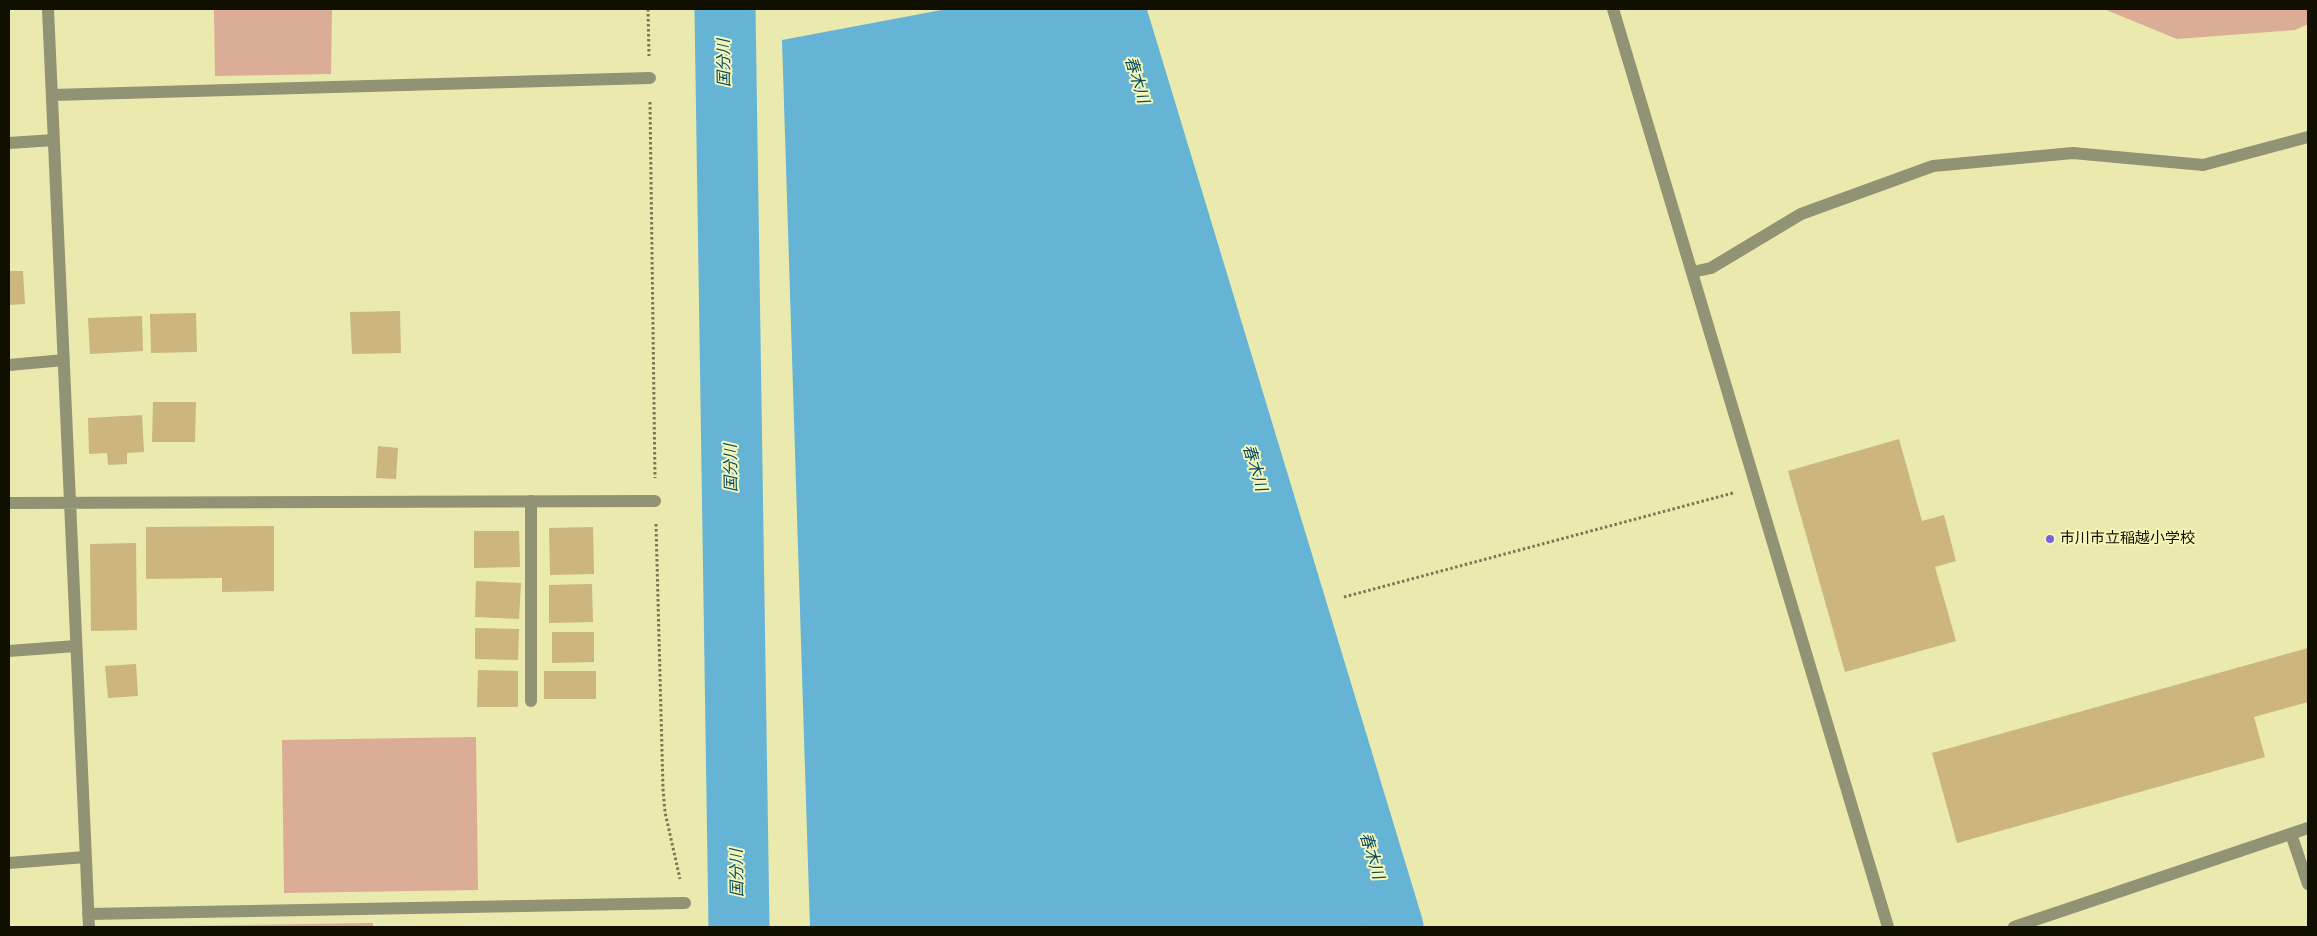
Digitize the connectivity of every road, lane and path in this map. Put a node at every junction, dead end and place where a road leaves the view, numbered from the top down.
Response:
1 (48, 9) edge
2 (648, 9) edge
3 (1614, 9) edge
4 (650, 78) junction
5 (53, 95) junction
6 (2308, 137) edge
7 (54, 140) junction
8 (9, 143) edge
9 (1692, 272) junction
10 (64, 360) junction
11 (9, 365) edge
12 (1758, 487) junction
13 (70, 501) junction
14 (531, 501) junction
15 (655, 502) junction
16 (9, 503) edge
17 (1344, 597) dead end
18 (76, 646) junction
19 (9, 651) edge
20 (532, 701) dead end
21 (2308, 828) edge
22 (2291, 834) junction
23 (85, 857) junction
24 (9, 863) edge
25 (2308, 884) edge
26 (685, 903) joint
27 (88, 914) junction
28 (88, 927) edge
29 (1888, 927) edge
30 (2014, 927) edge

1 - 5 street
2 - 4 path
3 - 9 street
4 - 5 street
4 - 15 path
5 - 7 street
6 - 9 street
7 - 8 street
7 - 10 street
9 - 12 street
10 - 11 street
10 - 13 street
12 - 17 path
12 - 29 street
13 - 14 street
13 - 16 street
13 - 18 street
14 - 15 street
14 - 20 street
15 - 26 path
18 - 19 street
18 - 23 street
21 - 22 street
22 - 25 street
22 - 30 street
23 - 24 street
23 - 27 street
26 - 27 street
27 - 28 street

